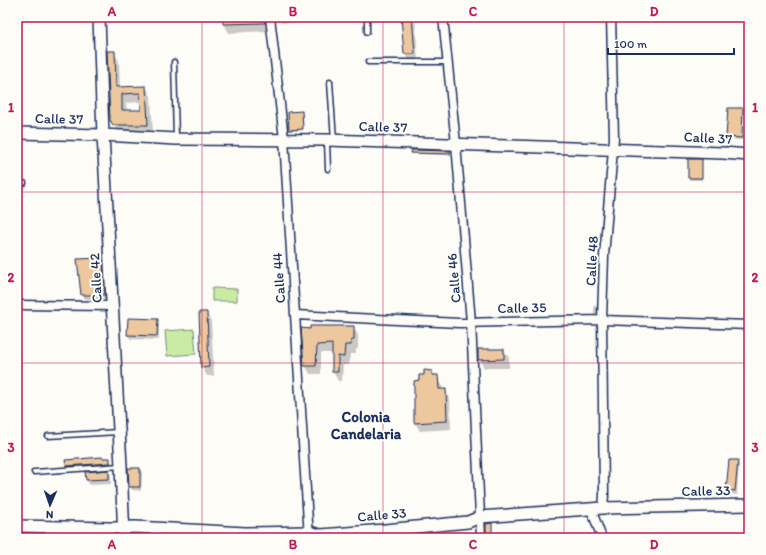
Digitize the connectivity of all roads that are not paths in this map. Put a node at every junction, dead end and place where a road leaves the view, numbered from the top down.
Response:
1 (99, 17) edge
2 (270, 17) edge
3 (367, 17) edge
4 (443, 17) edge
5 (611, 17) edge
6 (367, 32) dead end
7 (174, 62) dead end
8 (368, 62) dead end
9 (448, 62) junction
10 (330, 82) dead end
11 (17, 133) edge
12 (103, 135) junction
13 (176, 139) junction
14 (284, 139) junction
15 (331, 140) junction
16 (456, 144) junction
17 (614, 150) junction
18 (749, 155) edge
19 (328, 169) dead end
20 (17, 183) edge
21 (24, 183) dead end
22 (17, 305) edge
23 (113, 306) junction
24 (295, 314) junction
25 (602, 320) junction
26 (471, 322) junction
27 (749, 325) edge
28 (119, 432) junction
29 (48, 436) dead end
30 (121, 466) junction
31 (34, 472) dead end
32 (749, 505) edge
33 (603, 508) junction
34 (591, 509) junction
35 (480, 517) junction
36 (17, 526) edge
37 (123, 533) edge
38 (309, 535) edge
39 (481, 538) edge
40 (602, 538) edge

1 - 12 street, Calle 42
2 - 14 street, Calle 44
3 - 6 lane
4 - 9 street, Calle 46
5 - 17 street, Calle 48
7 - 13 lane
8 - 9 lane
9 - 16 street, Calle 46
10 - 15 lane
11 - 12 street, Calle 37
12 - 13 street, Calle 37
12 - 23 street, Calle 42
13 - 14 street, Calle 37
14 - 15 street, Calle 37
14 - 24 street, Calle 44
15 - 16 street, Calle 37
15 - 19 lane
16 - 17 street, Calle 37
16 - 26 street, Calle 46
17 - 18 street, Calle 37
17 - 25 street, Calle 48
20 - 21 lane
22 - 23 street
23 - 28 street, Calle 42
24 - 26 street, Calle 35
24 - 38 street, Calle 44
25 - 26 street, Calle 35
25 - 27 street, Calle 35
25 - 33 street, Calle 48
26 - 35 street, Calle 46
28 - 29 lane
28 - 30 street, Calle 42
30 - 31 lane
30 - 37 street, Calle 42
32 - 33 street, Calle 33
33 - 34 street, Calle 33
34 - 35 street, Calle 33
34 - 40 street
35 - 38 street, Calle 33
35 - 39 street, Calle 46
36 - 37 street, Calle 33
37 - 38 street, Calle 33

